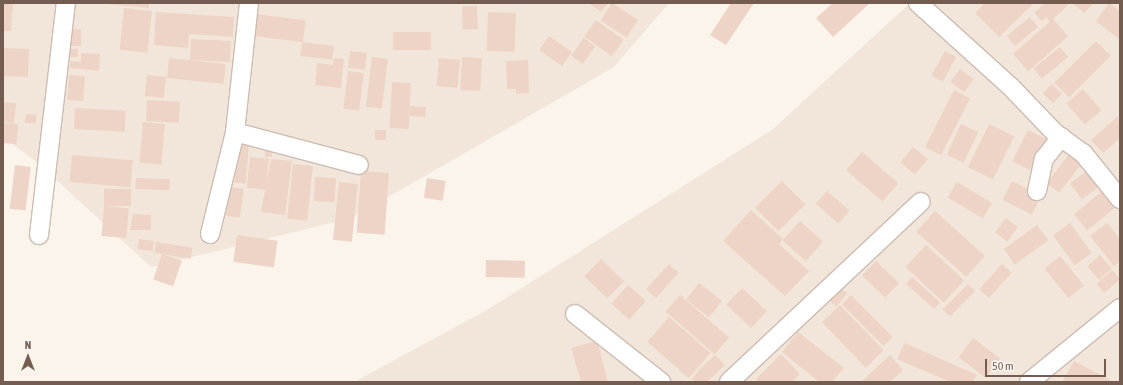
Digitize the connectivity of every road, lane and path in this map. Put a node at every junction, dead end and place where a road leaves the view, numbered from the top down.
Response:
1 (66, 3) edge
2 (249, 3) edge
3 (918, 3) edge
4 (235, 132) junction
5 (1061, 137) junction
6 (358, 165) dead end
7 (1037, 191) dead end
8 (1120, 199) edge
9 (921, 202) dead end
10 (210, 234) dead end
11 (39, 235) dead end
12 (1120, 308) edge
13 (575, 314) dead end
14 (661, 382) edge
15 (729, 382) edge
16 (1029, 382) edge

1 - 11 street
2 - 4 street
3 - 5 street
4 - 6 street
4 - 10 street
5 - 7 street
5 - 8 street
9 - 15 street
12 - 16 street
13 - 14 street

